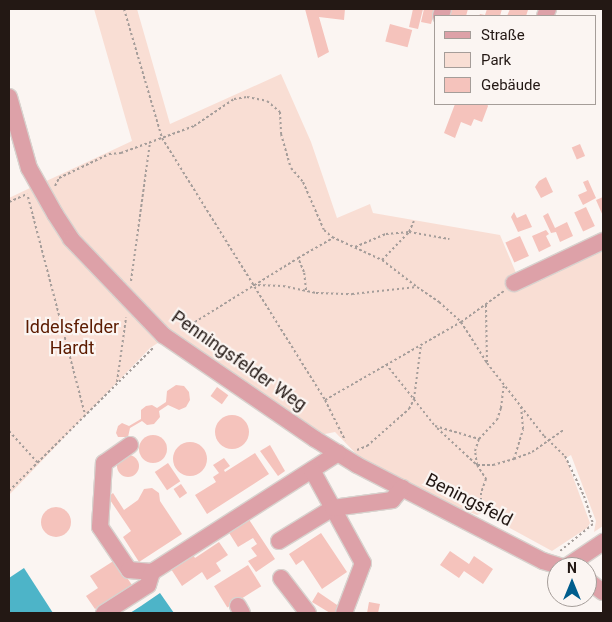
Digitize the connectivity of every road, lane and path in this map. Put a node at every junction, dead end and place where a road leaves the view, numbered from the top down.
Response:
1 (124, 9) edge
2 (9, 97) edge
3 (162, 138) junction
4 (150, 142) junction
5 (34, 193) junction
6 (9, 202) edge
7 (414, 221) dead end
8 (409, 232) junction
9 (334, 238) junction
10 (449, 239) dead end
11 (603, 241) edge
12 (355, 247) junction
13 (298, 258) junction
14 (382, 260) junction
15 (514, 283) joint
16 (253, 285) junction
17 (417, 287) junction
18 (306, 290) junction
19 (129, 300) junction
20 (486, 304) junction
21 (461, 322) junction
22 (168, 338) junction
23 (422, 344) junction
24 (487, 363) junction
25 (386, 364) junction
26 (117, 382) dead end
27 (504, 384) junction
28 (414, 399) junction
29 (325, 400) junction
30 (521, 406) junction
31 (85, 414) junction
32 (435, 426) junction
33 (563, 430) dead end
34 (9, 431) edge
35 (479, 438) junction
36 (547, 439) junction
37 (130, 445) dead end
38 (342, 448) junction
39 (514, 459) junction
40 (37, 462) junction
41 (357, 465) junction
42 (477, 466) junction
43 (312, 470) junction
44 (402, 488) junction
45 (9, 491) edge
46 (333, 508) junction
47 (477, 527) junction
48 (279, 541) dead end
49 (603, 542) edge
50 (580, 557) edge
51 (543, 561) junction
52 (547, 562) edge
53 (152, 572) junction
54 (281, 578) dead end
55 (104, 613) edge
56 (308, 613) edge
57 (344, 613) edge

1 - 3 path
2 - 5 street, Penningsfelder Weg
3 - 4 path
3 - 9 path
3 - 16 path
4 - 5 path
4 - 19 path
5 - 6 path
5 - 19 street, Penningsfelder Weg
5 - 31 path
7 - 8 path
8 - 10 path
8 - 12 path
8 - 14 path
9 - 12 path
9 - 13 path
11 - 15 street
12 - 14 path
13 - 16 path
13 - 18 path
14 - 17 path
15 - 20 path
16 - 18 path
16 - 22 path
16 - 29 path
17 - 18 path
17 - 21 path
19 - 22 street, Penningsfelder Weg
19 - 26 path
20 - 21 path
20 - 24 path
21 - 23 path
21 - 24 path
22 - 31 path
22 - 38 street, Penningsfelder Weg
23 - 25 path
23 - 28 path
24 - 27 path
25 - 28 path
25 - 29 path
27 - 30 path
27 - 35 path
28 - 32 path
28 - 41 path
29 - 38 path
30 - 36 path
30 - 39 path
31 - 40 path
32 - 35 path
32 - 42 path
33 - 36 path
34 - 40 path
35 - 42 path
36 - 39 path
36 - 51 path
37 - 53 street
38 - 41 street, Penningsfelder Weg
38 - 43 street
39 - 42 path
40 - 45 path
41 - 44 street, Beningsfeld
42 - 47 path
43 - 46 street
43 - 53 street
44 - 46 street
44 - 47 street, Beningsfeld
46 - 48 street
46 - 57 street
47 - 51 street, Beningsfeld
49 - 50 street
51 - 52 street, Beningsfeld
53 - 55 street
54 - 56 street

